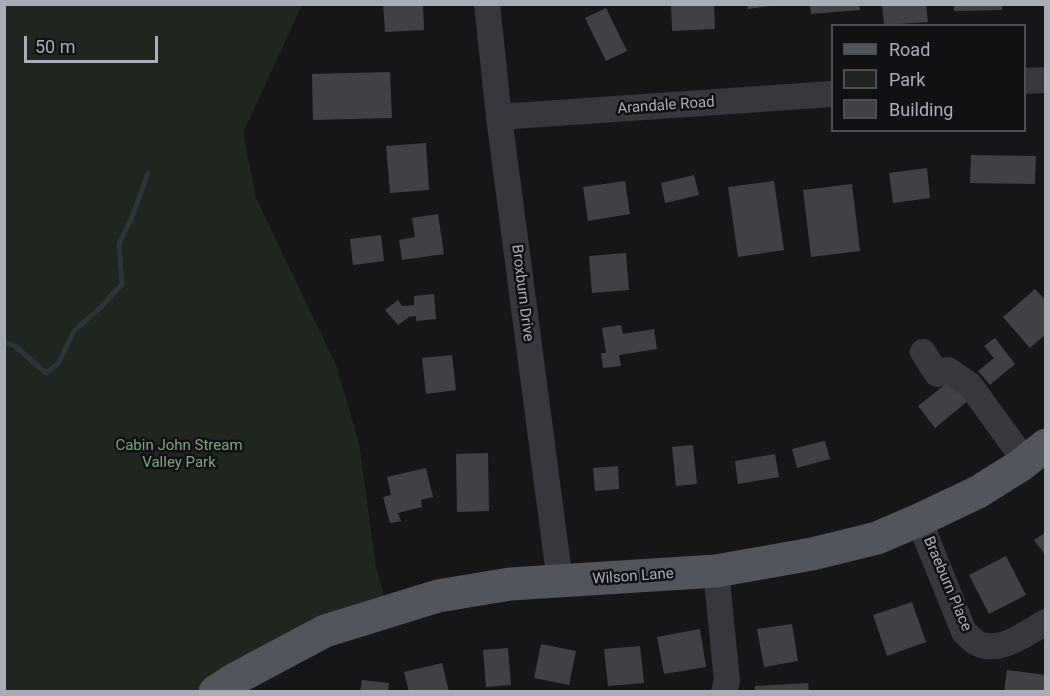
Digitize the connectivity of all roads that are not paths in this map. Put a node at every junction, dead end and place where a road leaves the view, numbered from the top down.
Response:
1 (487, 4) edge
2 (1046, 80) edge
3 (1026, 81) edge
4 (831, 94) edge
5 (499, 117) junction
6 (923, 352) dead end
7 (1035, 453) edge
8 (920, 520) junction
9 (716, 571) junction
10 (560, 582) junction
11 (1046, 622) edge
12 (215, 692) edge
13 (724, 692) edge

1 - 5 street, Broxburn Drive
2 - 3 street
4 - 5 street, Arandale Road
5 - 10 street, Broxburn Drive
6 - 7 street
7 - 8 main road, Wilson Lane
8 - 9 main road, Wilson Lane
8 - 11 street, Braeburn Place
9 - 10 main road, Wilson Lane
9 - 13 street
10 - 12 main road, Wilson Lane

